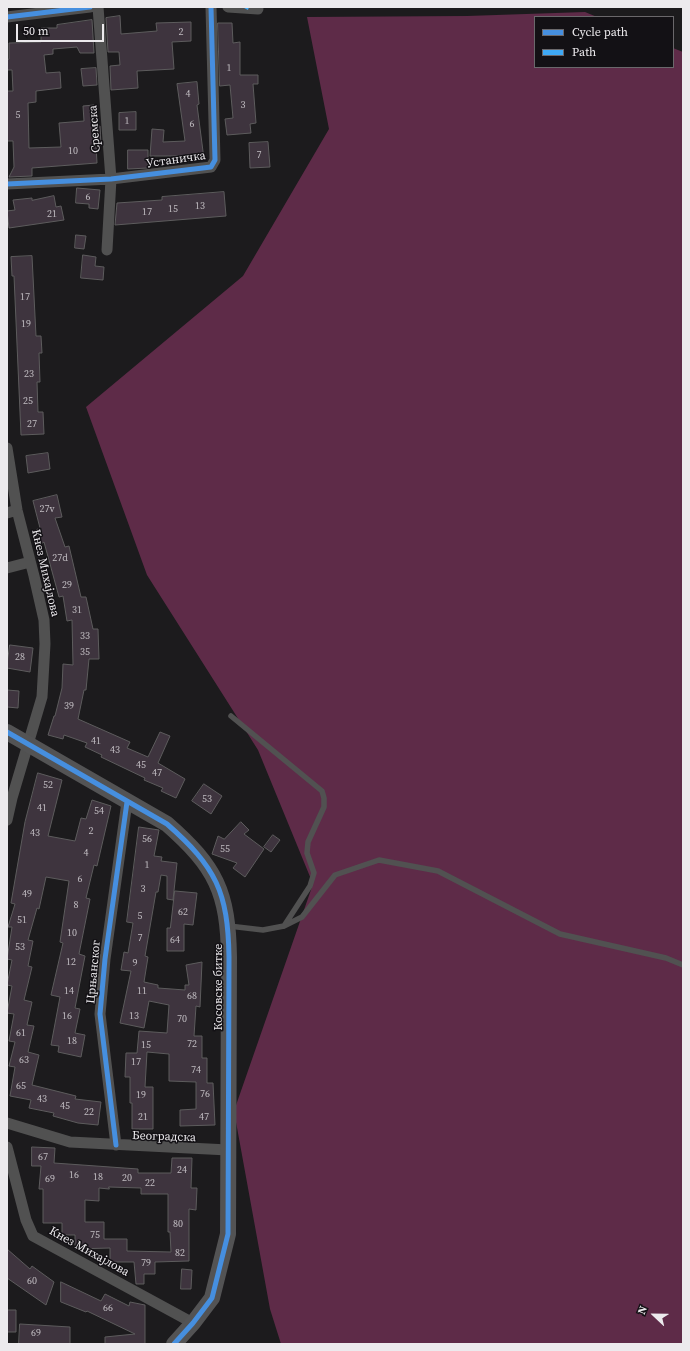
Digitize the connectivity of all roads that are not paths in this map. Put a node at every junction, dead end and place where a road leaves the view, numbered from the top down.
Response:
1 (90, 7) edge
2 (98, 7) edge
3 (211, 7) edge
4 (228, 7) edge
5 (258, 9) dead end
6 (7, 17) edge
7 (111, 179) junction
8 (7, 184) edge
9 (107, 250) dead end
10 (7, 448) edge
11 (7, 460) edge
12 (12, 512) edge
13 (30, 562) junction
14 (7, 568) edge
15 (231, 716) dead end
16 (7, 732) edge
17 (27, 744) junction
18 (127, 802) junction
19 (7, 820) edge
20 (229, 926) junction
21 (284, 926) junction
22 (683, 965) edge
23 (7, 1123) edge
24 (116, 1145) junction
25 (7, 1147) edge
26 (228, 1150) junction
27 (193, 1323) junction
28 (174, 1344) edge

1 - 6 street
2 - 7 street, Сремска
3 - 7 street, Устаничка
4 - 5 street
7 - 8 street, Устаничка
7 - 9 street, Сремска
10 - 11 street, Кнез Михајлова
11 - 12 street, Кнез Михајлова
12 - 13 street, Кнез Михајлова
13 - 14 street
13 - 17 street, Кнез Михајлова
15 - 21 lane
16 - 17 street, Косовске битке
17 - 18 street, Косовске битке
17 - 19 street, Кнез Михајлова
18 - 20 street, Косовске битке
18 - 24 street, Црњанског
20 - 21 lane
20 - 26 street, Косовске битке
21 - 22 lane
23 - 24 street, Београдска
24 - 26 street, Београдска
25 - 27 street, Кнез Михајлова
26 - 27 street, Косовске битке
27 - 28 street, Косовске битке

